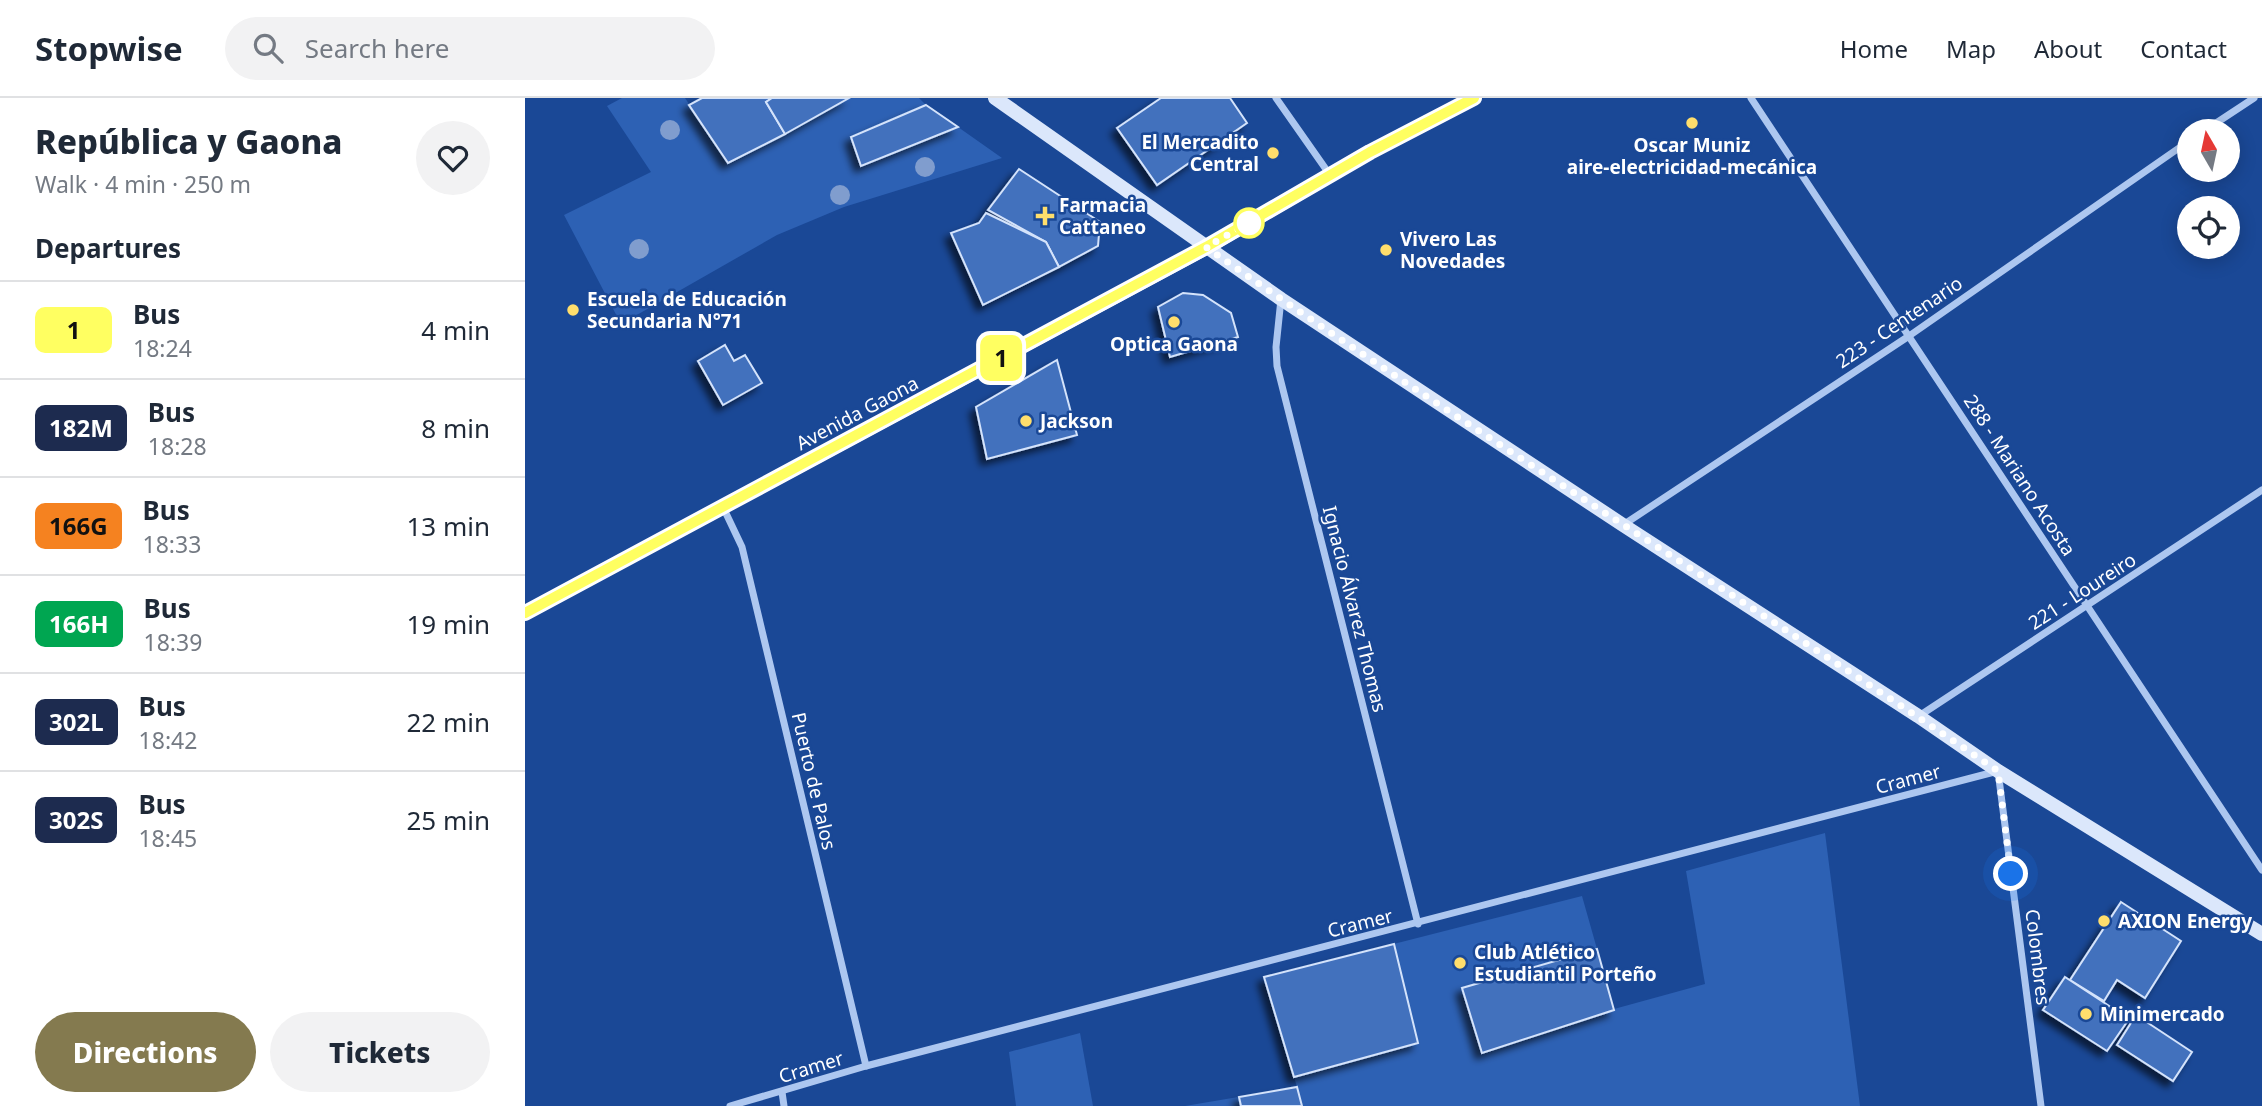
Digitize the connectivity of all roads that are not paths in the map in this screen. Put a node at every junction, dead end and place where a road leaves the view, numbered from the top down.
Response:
1 (995, 98) edge
2 (1276, 98) edge
3 (1473, 98) edge
4 (1751, 98) edge
5 (2254, 98) edge
6 (2222, 119) edge
7 (2177, 149) edge
8 (1331, 176) junction
9 (1206, 247) junction
10 (1281, 299) junction
11 (1909, 336) junction
12 (2262, 490) edge
13 (723, 507) junction
14 (1623, 526) junction
15 (2088, 606) junction
16 (525, 613) edge
17 (1918, 716) junction
18 (1998, 771) junction
19 (2262, 870) edge
20 (1418, 924) junction
21 (2262, 934) edge
22 (866, 1066) junction
23 (782, 1093) junction
24 (730, 1106) edge
25 (784, 1106) edge
26 (2041, 1106) edge

1 - 9 main road
2 - 8 street
3 - 8 main road, Avenida Gaona
4 - 11 street, 288 - Mariano Acosta
5 - 6 street
7 - 11 street, 223 - Centenario
8 - 9 main road, Avenida Gaona
9 - 10 main road
9 - 13 main road, Avenida Gaona
10 - 14 main road
10 - 20 street, Ignacio Álvarez Thomas
11 - 14 street, 223 - Centenario
11 - 15 street, 288 - Mariano Acosta
12 - 15 street, 221 - Loureiro
13 - 16 main road, Avenida Gaona
13 - 22 street, Puerto de Palos
14 - 17 main road
15 - 17 street, 221 - Loureiro
15 - 19 street, 288 - Mariano Acosta
17 - 18 main road
18 - 20 street, Cramer
18 - 21 main road
18 - 26 street, Colombres
20 - 22 street, Cramer
22 - 23 street, Cramer
23 - 24 street, Cramer
23 - 25 street

